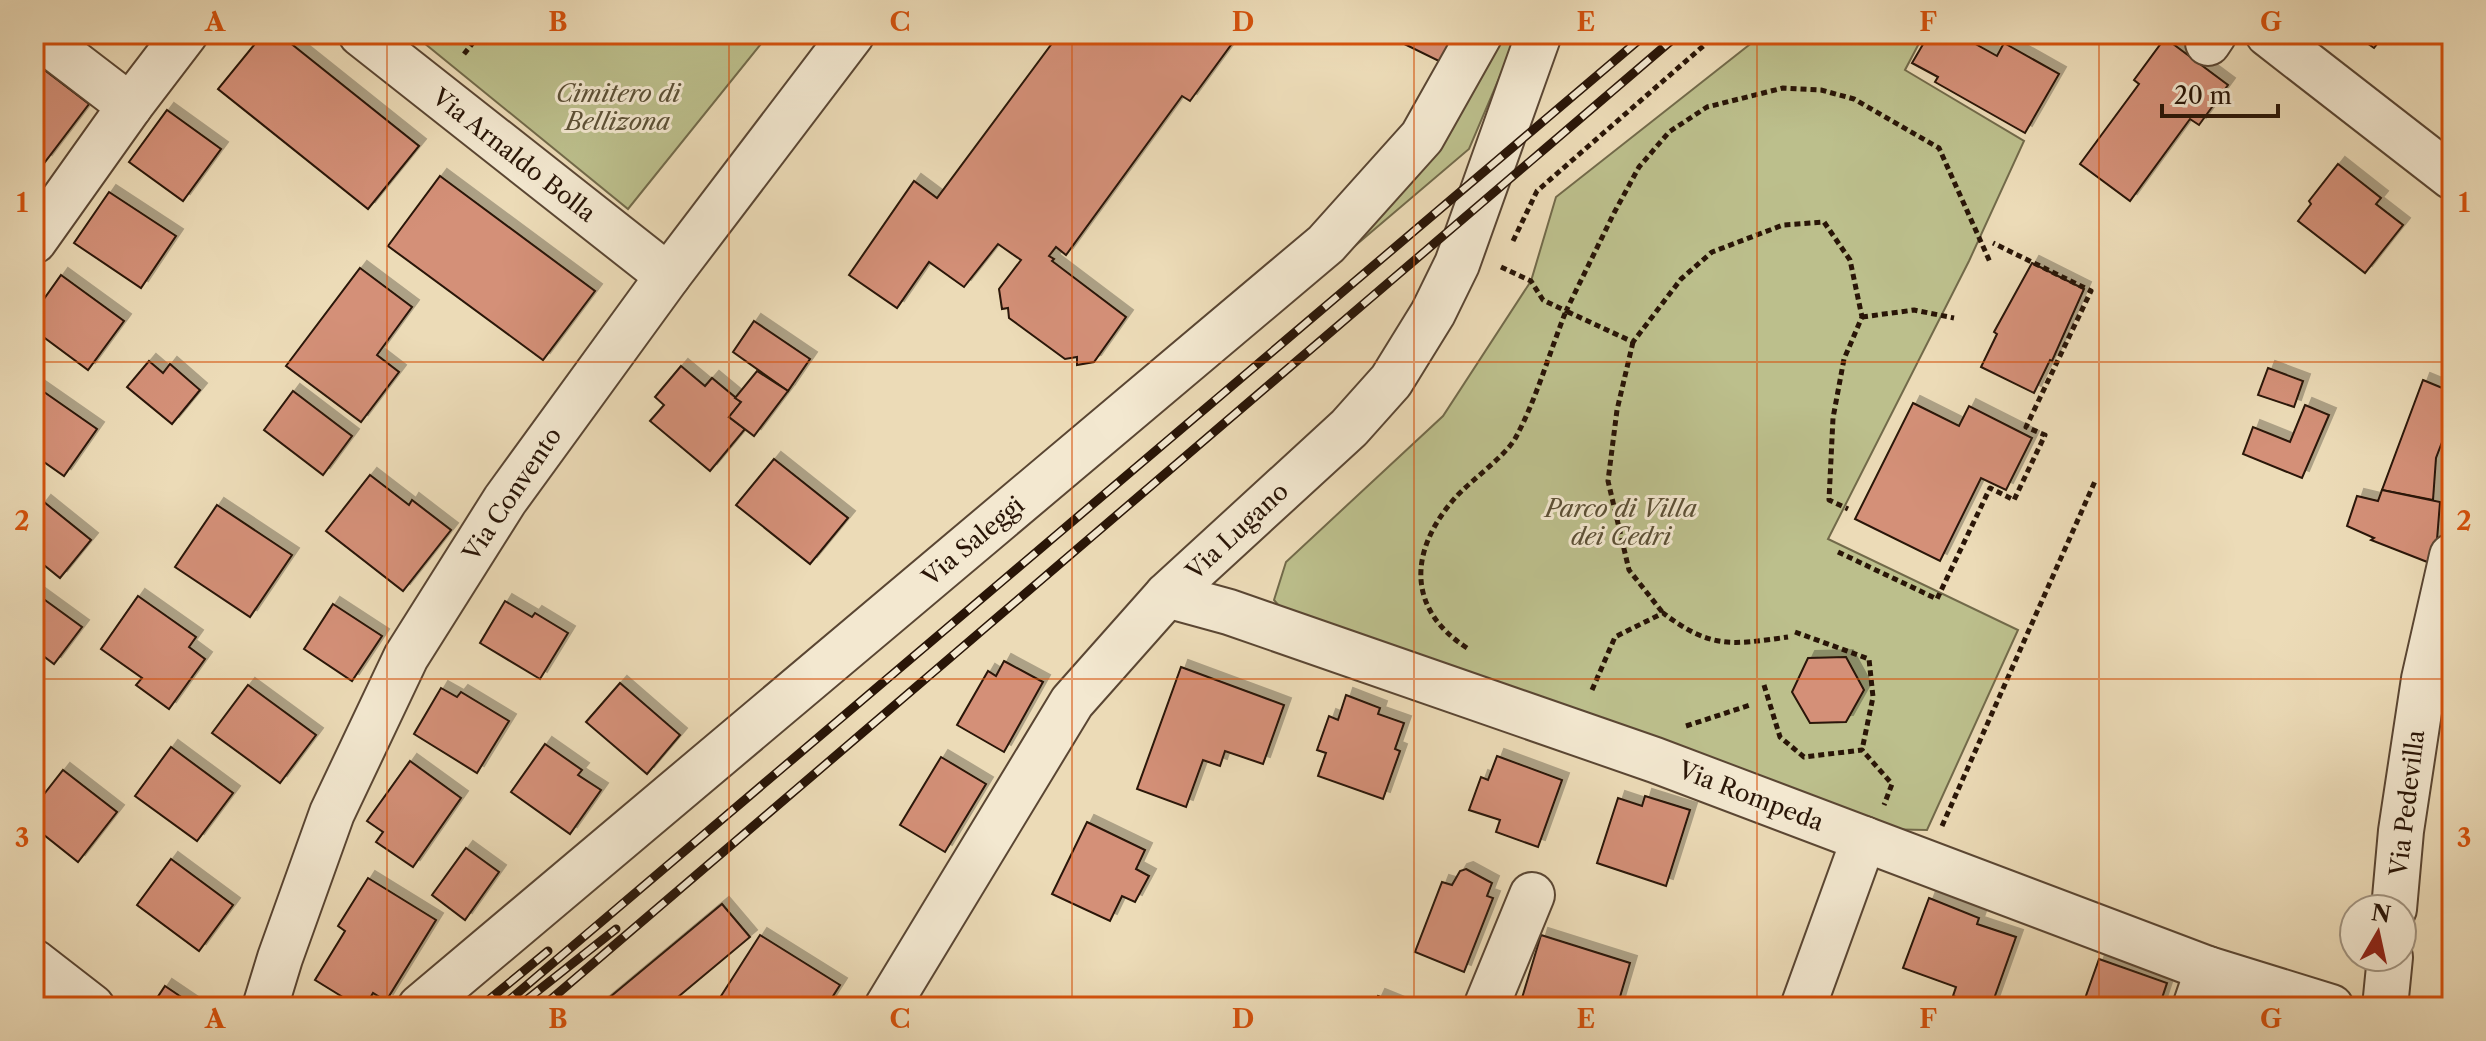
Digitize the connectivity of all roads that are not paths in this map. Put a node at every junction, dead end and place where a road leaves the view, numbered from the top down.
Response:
1 (36, 34) edge
2 (185, 34) edge
3 (361, 34) edge
4 (852, 34) edge
5 (1480, 34) edge
6 (1539, 34) edge
7 (2268, 34) edge
8 (130, 106) junction
9 (2452, 177) edge
10 (34, 241) edge
11 (668, 276) junction
12 (2452, 556) edge
13 (1167, 595) junction
14 (1868, 840) junction
15 (2395, 893) edge
16 (1532, 895) dead end
17 (34, 962) edge
18 (2388, 973) edge
19 (2202, 988) edge
20 (92, 1007) edge
21 (265, 1007) edge
22 (420, 1007) edge
23 (887, 1007) edge
24 (1486, 1007) edge
25 (1803, 1007) edge
26 (2331, 1007) edge
27 (2385, 1007) edge

1 - 8 street
2 - 8 street
3 - 11 street, Via Arnaldo Bolla
4 - 11 street, Via Convento
5 - 22 street, Via Saleggi
6 - 13 street, Via Lugano
7 - 9 street
8 - 10 street
11 - 21 street, Via Convento
12 - 15 street, Via Pedevilla
13 - 14 street, Via Rompeda
13 - 23 street, Via Lugano
14 - 19 street, Via Rompeda
14 - 25 street
16 - 24 street
17 - 20 street
18 - 27 street
19 - 26 street, Via Rompeda

